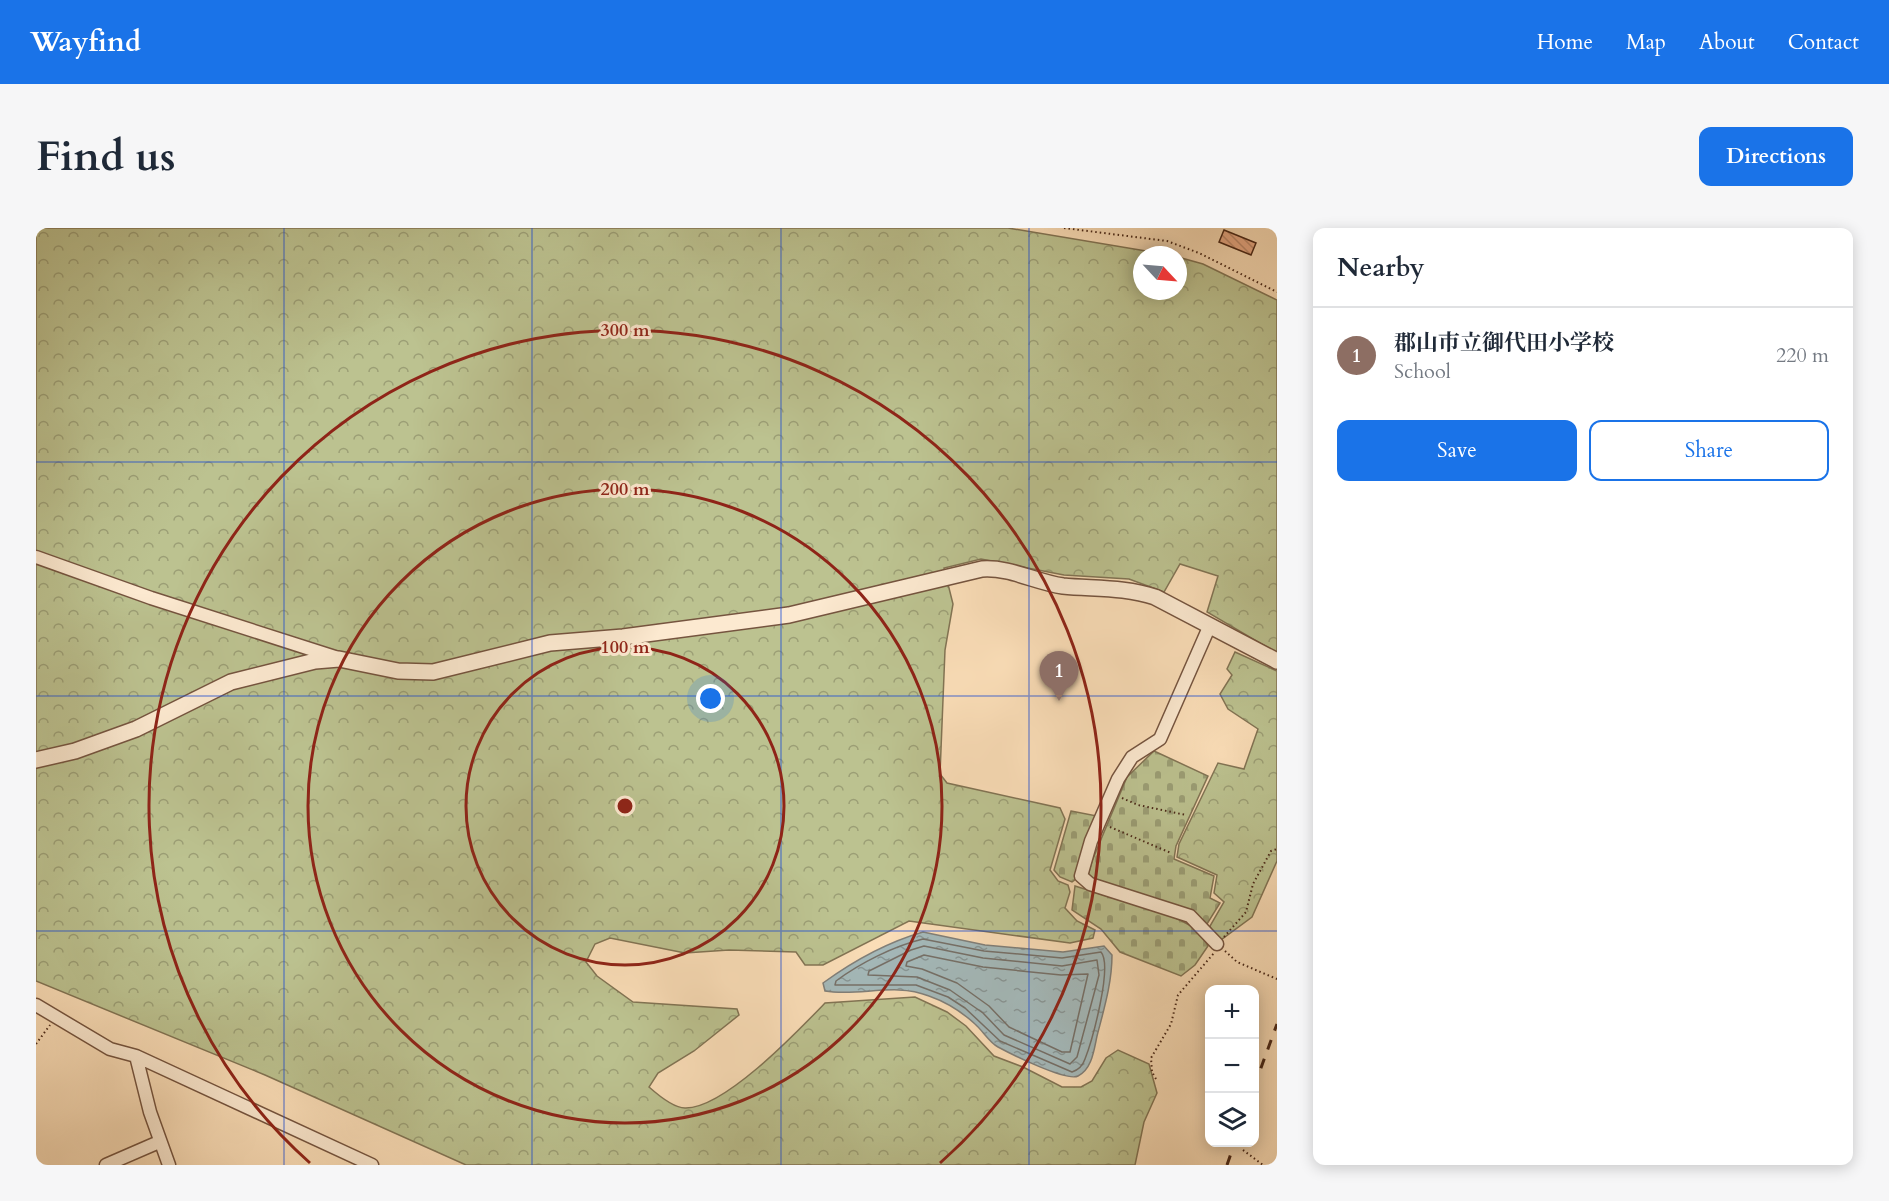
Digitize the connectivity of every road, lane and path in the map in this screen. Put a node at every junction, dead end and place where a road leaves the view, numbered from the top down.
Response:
1 (1064, 228) edge
2 (1277, 292) edge
3 (36, 557) edge
4 (1210, 625) junction
5 (339, 659) junction
6 (1277, 661) edge
7 (36, 760) edge
8 (1111, 794) junction
9 (1186, 815) dead end
10 (1099, 822) junction
11 (1277, 849) edge
12 (1171, 853) dead end
13 (1216, 944) joint
14 (1277, 979) edge
15 (36, 1005) edge
16 (57, 1016) junction
17 (36, 1044) edge
18 (136, 1056) junction
19 (1156, 1079) dead end
20 (159, 1142) junction
21 (1243, 1150) dead end
22 (106, 1165) edge
23 (169, 1165) edge
24 (372, 1165) edge
25 (1263, 1165) edge

1 - 2 path
3 - 5 street
4 - 5 street
4 - 6 street
4 - 8 street
5 - 7 street
8 - 9 path
8 - 10 street
10 - 12 path
10 - 13 street
11 - 13 path
14 - 19 path
15 - 16 street
16 - 17 path
16 - 18 street
18 - 20 street
18 - 24 street
20 - 22 street
20 - 23 street
21 - 25 path

